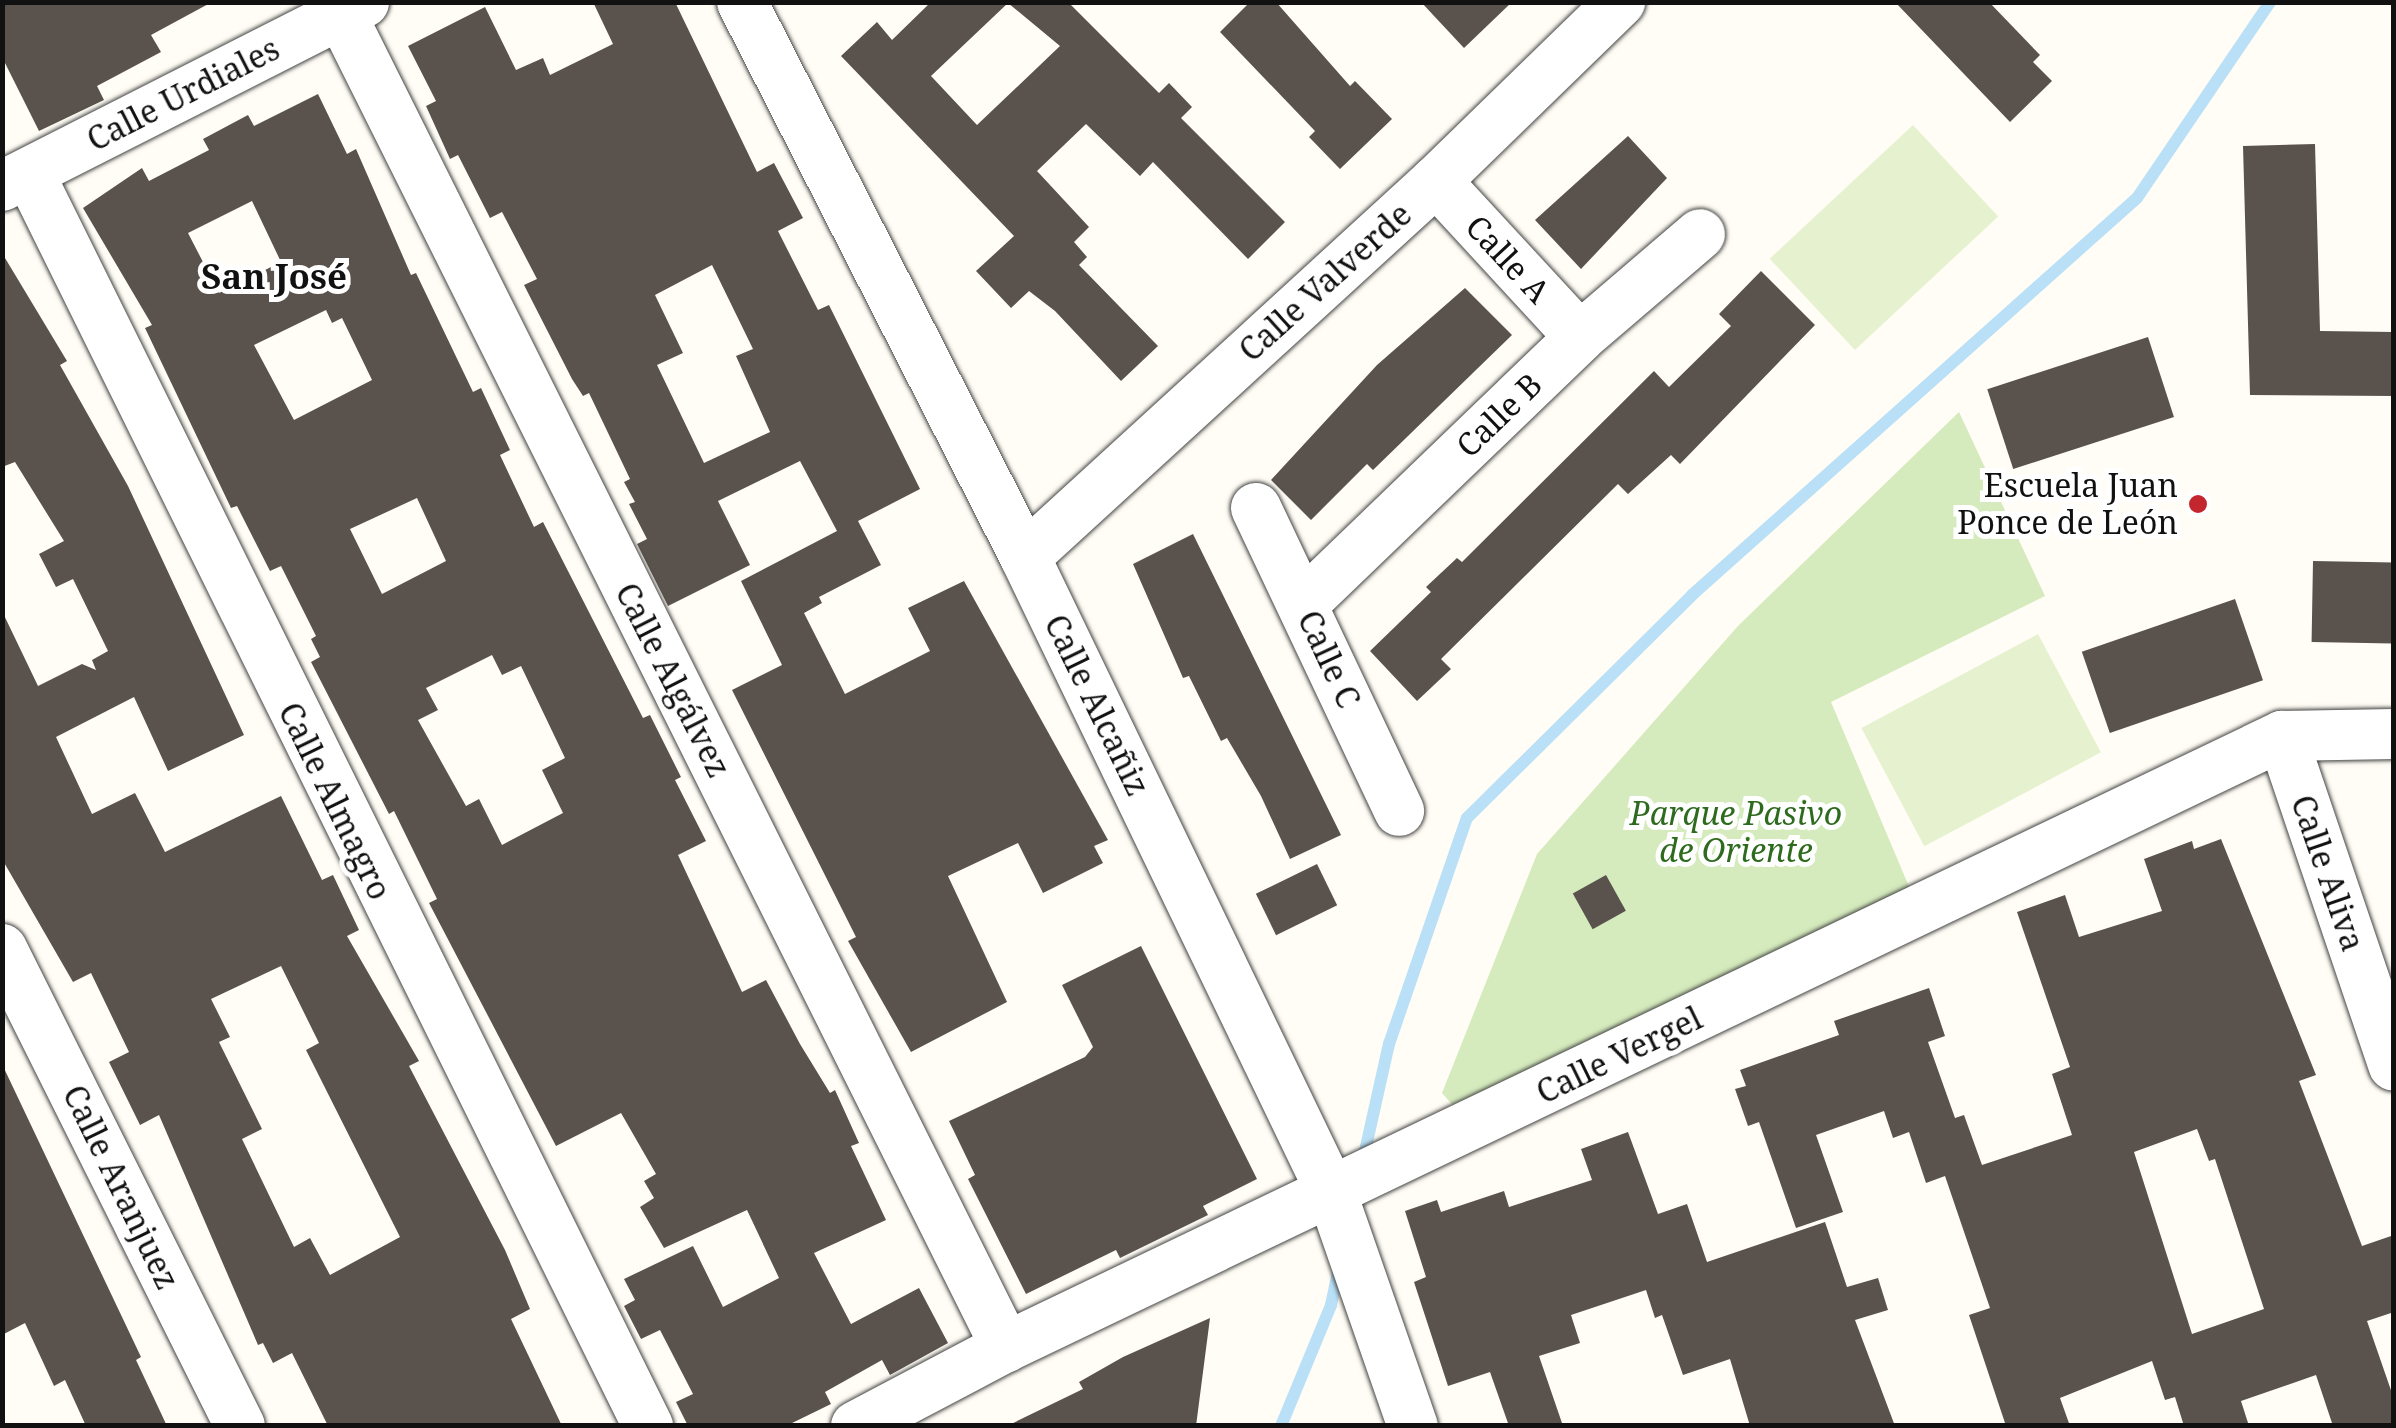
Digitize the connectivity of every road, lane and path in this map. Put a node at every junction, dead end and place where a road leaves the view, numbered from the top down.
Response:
1 (742, 2) edge
2 (1620, 2) edge
3 (353, 8) edge
4 (16, 180) edge
5 (1436, 181) junction
6 (1700, 234) dead end
7 (1580, 336) junction
8 (1256, 508) dead end
9 (1026, 557) junction
10 (1304, 602) junction
11 (2394, 734) edge
12 (2282, 736) junction
13 (1399, 811) dead end
14 (2, 949) edge
15 (2394, 1066) edge
16 (1332, 1194) junction
17 (1006, 1346) junction
18 (240, 1426) edge
19 (648, 1426) edge
20 (856, 1426) edge
21 (1413, 1426) edge

1 - 9 street, Calle Alcañiz
2 - 5 street, Calle Valverde
3 - 4 street, Calle Urdiales
3 - 17 street, Calle Algálvez
4 - 19 street, Calle Almagro
5 - 7 street, Calle A
5 - 9 street, Calle Valverde
6 - 7 street, Calle B
7 - 10 street, Calle B
8 - 10 street, Calle C
9 - 16 street, Calle Alcañiz
10 - 13 street, Calle C
11 - 12 street, Calle Vergel
12 - 15 street, Calle Aliva
12 - 16 street, Calle Vergel
14 - 18 street, Calle Aranjuez
16 - 17 street, Calle Vergel
16 - 21 street, Calle Alcañiz
17 - 20 street, Calle Vergel

